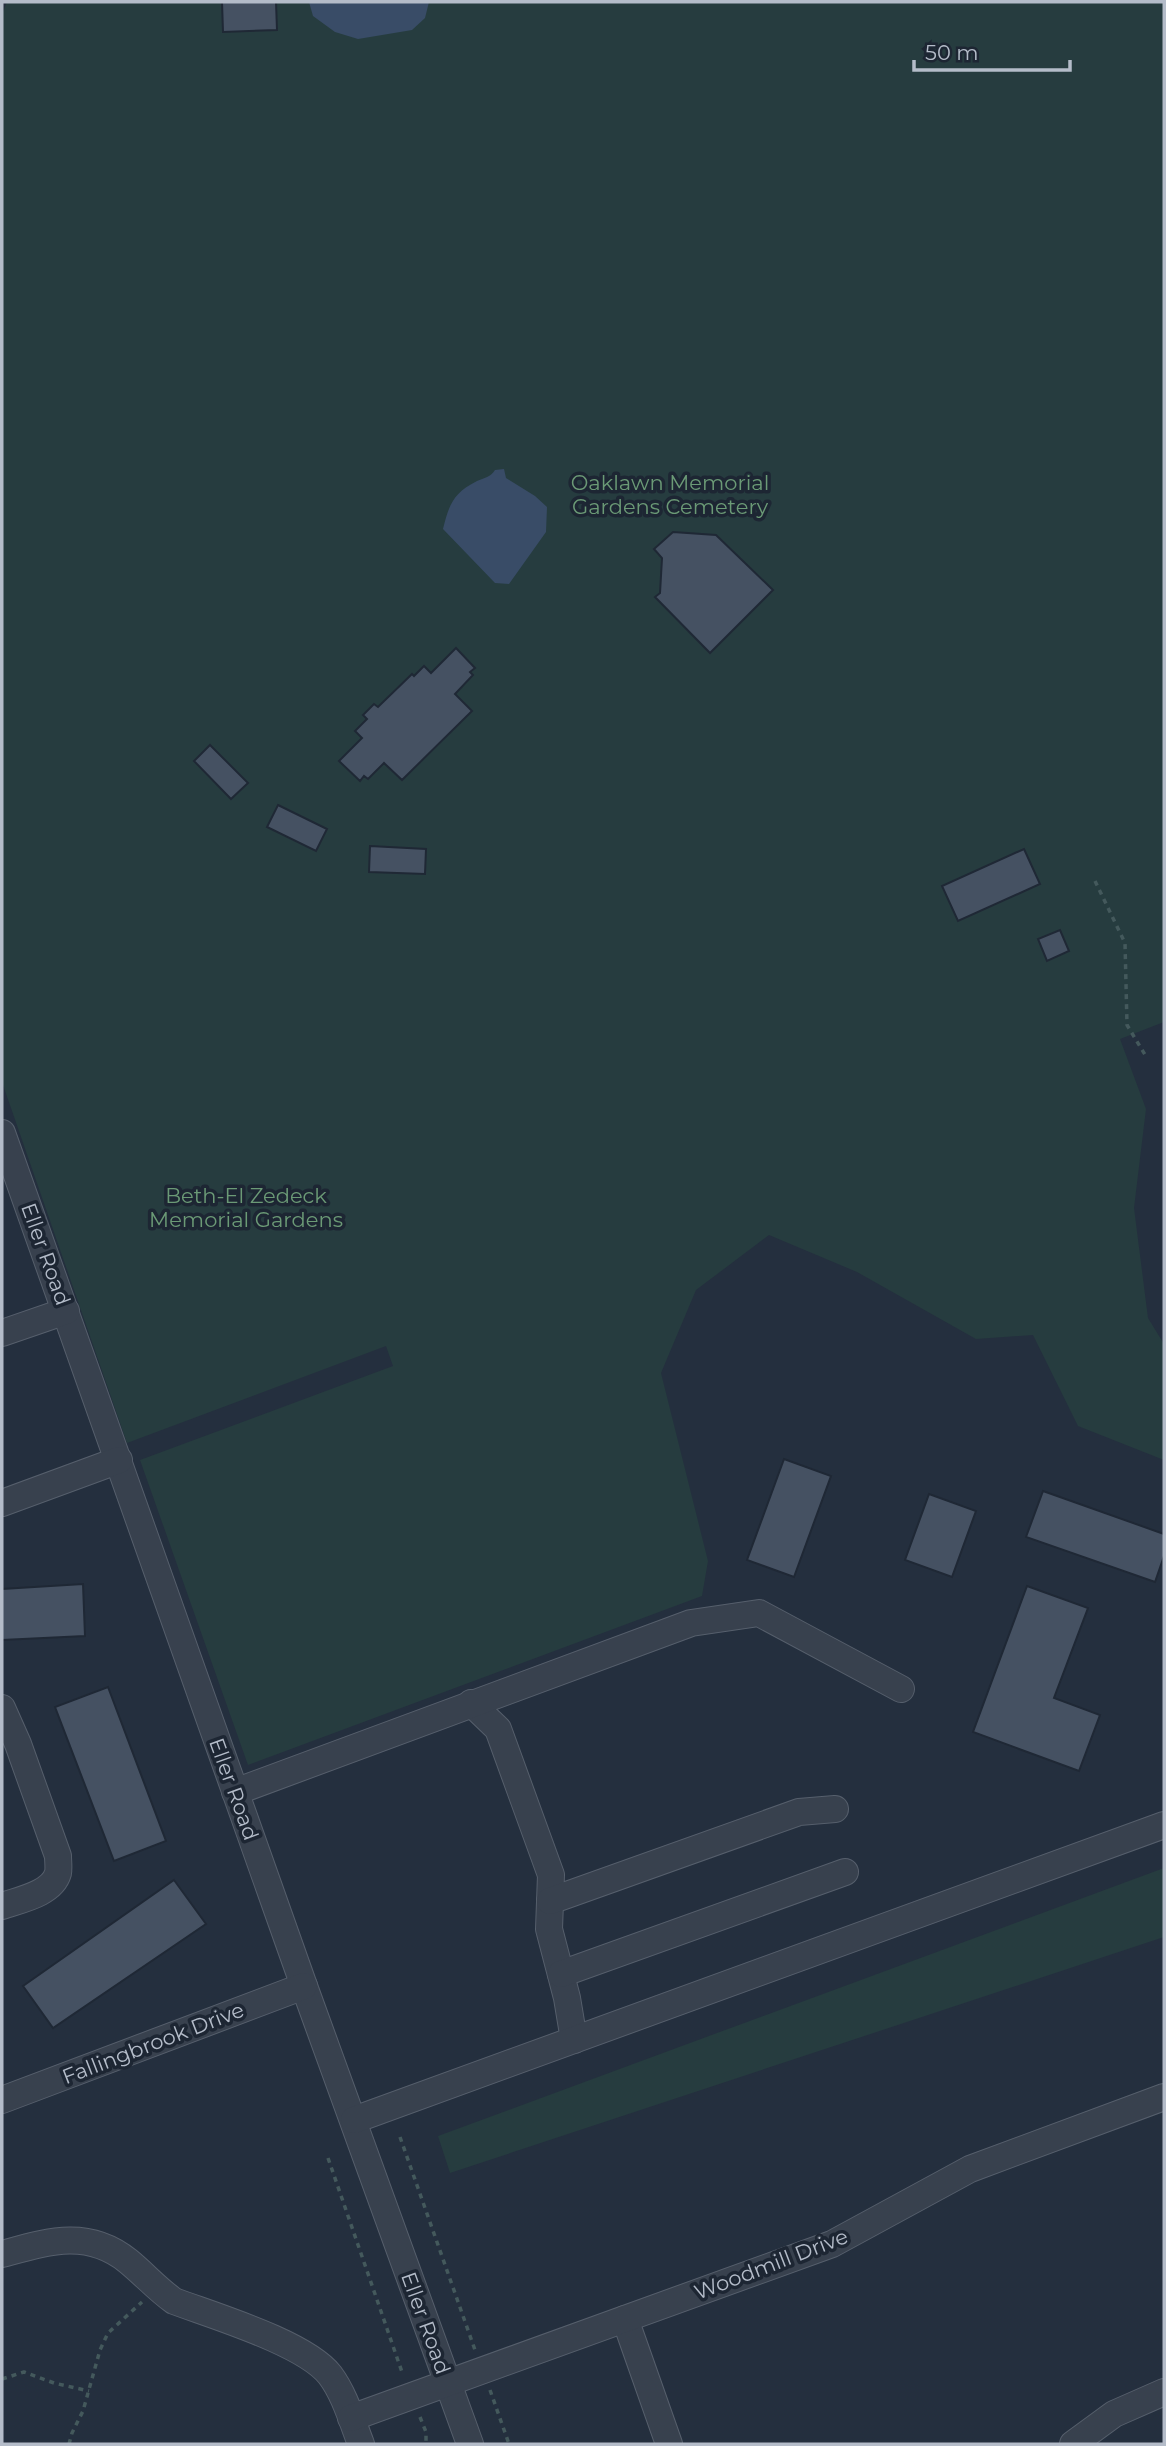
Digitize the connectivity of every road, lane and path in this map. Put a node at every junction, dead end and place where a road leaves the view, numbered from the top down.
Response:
1 (1095, 881) dead end
2 (1147, 1058) dead end
3 (3, 1142) edge
4 (66, 1311) junction
5 (2, 1333) edge
6 (118, 1460) junction
7 (2, 1503) edge
8 (901, 1689) dead end
9 (471, 1703) junction
10 (2, 1708) edge
11 (10, 1747) edge
12 (235, 1792) junction
13 (835, 1809) dead end
14 (1164, 1825) edge
15 (845, 1872) dead end
16 (550, 1900) junction
17 (2, 1906) edge
18 (561, 1974) junction
19 (304, 1986) junction
20 (574, 2040) junction
21 (1164, 2096) edge
22 (2, 2100) edge
23 (354, 2120) junction
24 (400, 2137) dead end
25 (328, 2158) dead end
26 (2, 2254) edge
27 (156, 2288) junction
28 (625, 2319) junction
29 (470, 2337) dead end
30 (401, 2372) dead end
31 (2, 2379) edge
32 (448, 2382) junction
33 (89, 2391) junction
34 (1164, 2392) edge
35 (497, 2410) dead end
36 (351, 2418) junction
37 (426, 2432) dead end
38 (69, 2444) edge
39 (360, 2444) edge
40 (426, 2444) edge
41 (470, 2444) edge
42 (509, 2444) edge
43 (669, 2444) edge
44 (1073, 2444) edge

1 - 2 path
3 - 4 street, Eller Road
4 - 5 street
4 - 6 street, Eller Road
6 - 7 street
6 - 12 street, Eller Road
8 - 9 street
9 - 12 street
9 - 16 street
10 - 11 street
11 - 17 street
12 - 19 street, Eller Road
13 - 16 street
14 - 20 street
15 - 18 street
16 - 18 street
18 - 20 street
19 - 22 street, Fallingbrook Drive
19 - 23 street, Eller Road
20 - 23 street
21 - 28 street, Woodmill Drive
23 - 32 street, Eller Road
24 - 29 path
25 - 30 path
26 - 27 street
27 - 33 path
27 - 36 street
28 - 32 street, Woodmill Drive
28 - 43 street
31 - 33 path
32 - 36 street, Woodmill Drive
32 - 41 street, Eller Road
33 - 38 path
34 - 44 street
35 - 42 path
36 - 39 street
37 - 40 path

